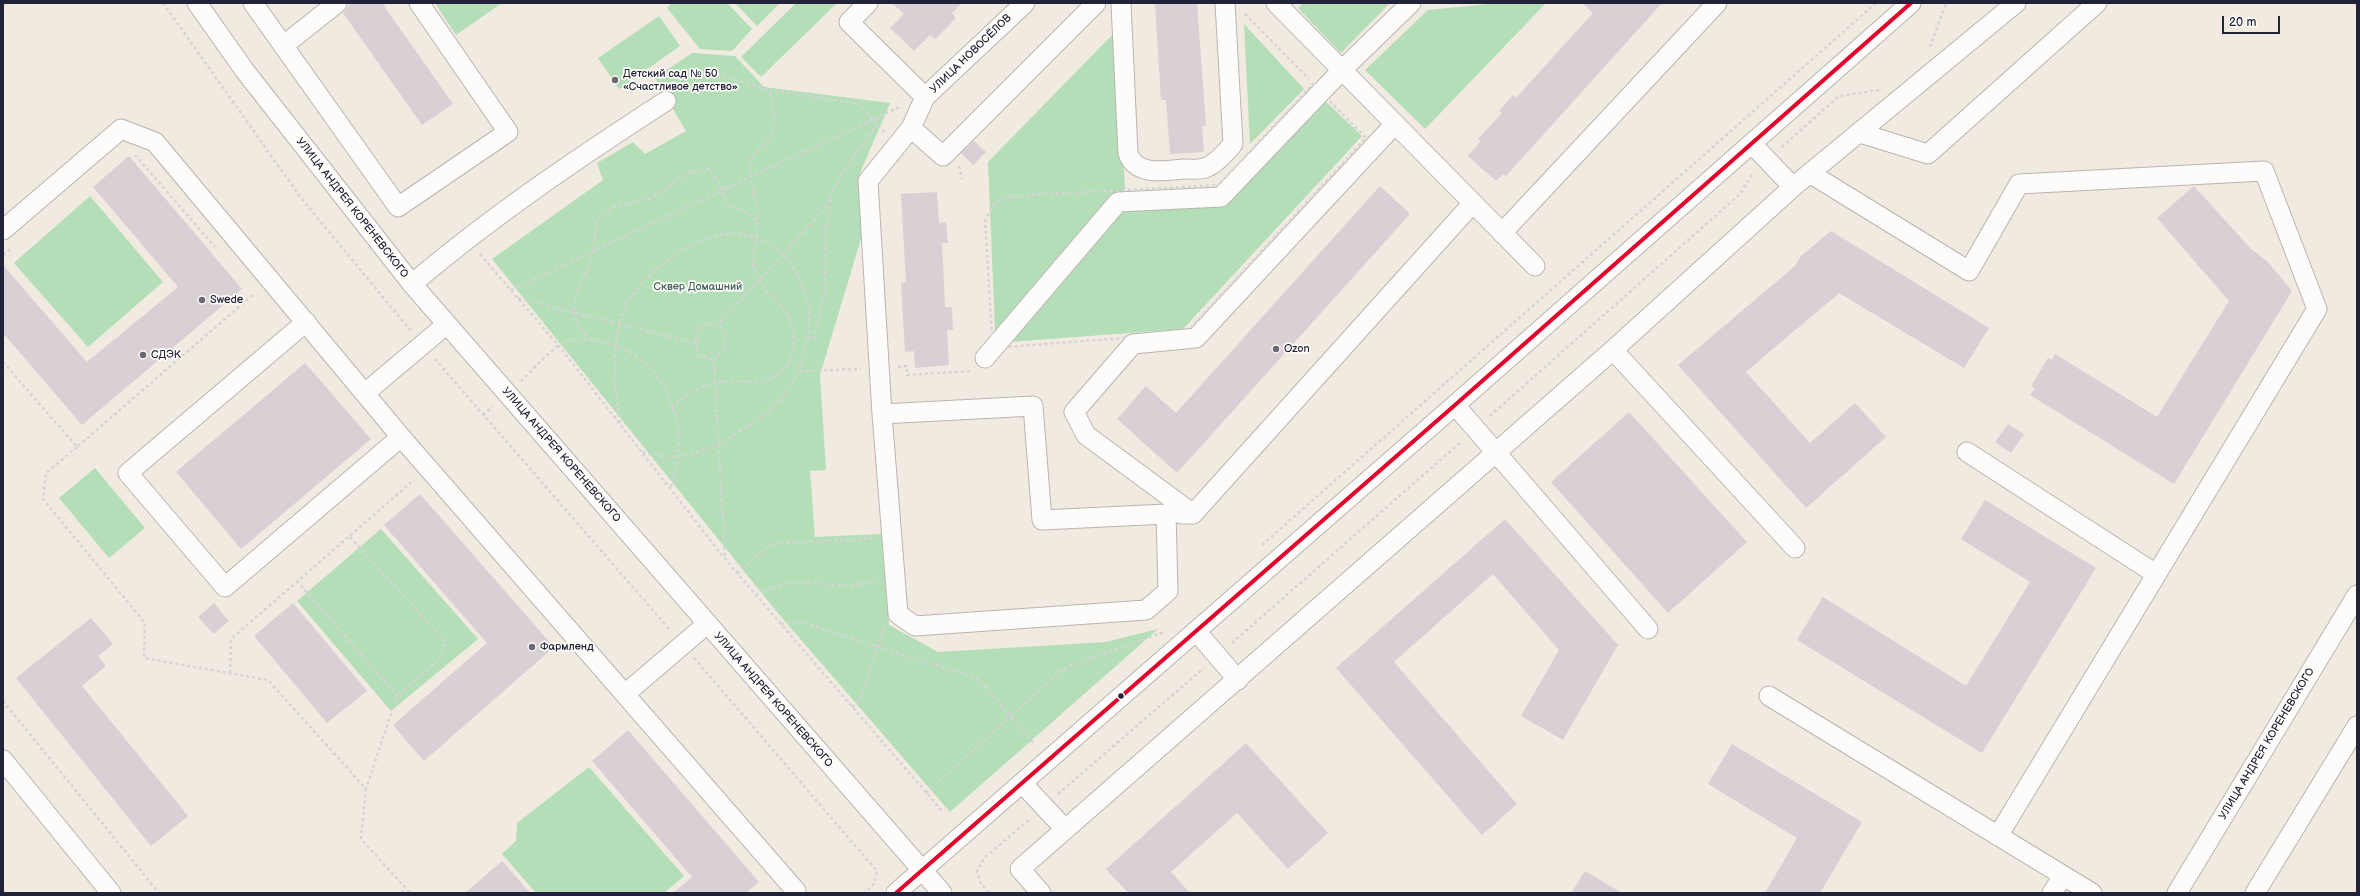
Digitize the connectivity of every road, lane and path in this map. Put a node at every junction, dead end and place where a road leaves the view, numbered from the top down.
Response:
1 (163, 3) edge
2 (197, 3) edge
3 (253, 3) edge
4 (337, 3) edge
5 (419, 3) edge
6 (868, 3) edge
7 (1024, 3) edge
8 (1096, 3) edge
9 (1121, 3) edge
10 (1225, 3) edge
11 (1276, 3) edge
12 (1411, 3) edge
13 (1717, 3) edge
14 (1876, 3) edge
15 (1911, 3) edge
16 (1946, 3) edge
17 (2016, 3) edge
18 (2096, 3) edge
19 (1244, 14) dead end
20 (283, 46) junction
21 (1926, 51) dead end
22 (1342, 70) junction
23 (1885, 85) dead end
24 (1317, 88) junction
25 (769, 90) junction
26 (666, 101) joint
27 (922, 104) junction
28 (871, 120) junction
29 (1394, 124) junction
30 (877, 125) junction
31 (911, 128) junction
32 (1860, 132) junction
33 (955, 143) junction
34 (1752, 144) junction
35 (897, 145) junction
36 (1768, 160) junction
37 (1811, 174) junction
38 (751, 177) junction
39 (962, 179) dead end
40 (1793, 187) junction
41 (721, 191) junction
42 (833, 193) junction
43 (1472, 204) junction
44 (757, 225) junction
45 (3, 230) edge
46 (1502, 233) junction
47 (466, 239) junction
48 (758, 239) junction
49 (594, 251) junction
50 (782, 254) junction
51 (1535, 266) dead end
52 (758, 281) junction
53 (412, 284) junction
54 (511, 290) junction
55 (256, 293) dead end
56 (518, 298) junction
57 (575, 313) junction
58 (306, 322) junction
59 (719, 323) junction
60 (447, 324) junction
61 (620, 324) junction
62 (808, 338) junction
63 (591, 340) junction
64 (696, 343) junction
65 (998, 343) junction
66 (424, 345) junction
67 (559, 346) junction
68 (617, 346) junction
69 (1613, 350) junction
70 (714, 360) junction
71 (3, 362) edge
72 (981, 364) joint
73 (879, 368) junction
74 (800, 371) junction
75 (715, 383) junction
76 (365, 392) junction
77 (1455, 405) junction
78 (672, 406) junction
79 (882, 414) junction
80 (620, 424) junction
81 (1476, 429) junction
82 (401, 437) junction
83 (718, 443) junction
84 (77, 447) junction
85 (640, 451) junction
86 (1966, 452) dead end
87 (1496, 453) junction
88 (678, 456) junction
89 (670, 489) junction
90 (1166, 514) junction
91 (1193, 514) junction
92 (350, 537) dead end
93 (876, 540) dead end
94 (1260, 547) dead end
95 (1795, 548) dead end
96 (725, 559) junction
97 (737, 573) junction
98 (2156, 574) junction
99 (878, 576) dead end
100 (297, 581) dead end
101 (756, 595) junction
102 (2357, 595) edge
103 (886, 618) dead end
104 (707, 624) junction
105 (781, 624) junction
106 (1170, 627) dead end
107 (1648, 629) dead end
108 (1196, 631) junction
109 (1164, 632) junction
110 (1152, 642) dead end
111 (683, 645) junction
112 (878, 647) junction
113 (1217, 656) junction
114 (1238, 680) junction
115 (625, 694) junction
116 (397, 696) junction
117 (1769, 696) dead end
118 (3, 701) edge
119 (852, 707) junction
120 (1010, 717) junction
121 (2357, 726) edge
122 (1041, 740) dead end
123 (1035, 745) junction
124 (1030, 750) dead end
125 (3, 760) edge
126 (1022, 783) junction
127 (366, 789) junction
128 (926, 793) junction
129 (1044, 806) junction
130 (942, 811) dead end
131 (1065, 829) junction
132 (1998, 836) junction
133 (922, 870) junction
134 (2063, 876) junction
135 (406, 889) junction
136 (111, 893) edge
137 (159, 893) edge
138 (401, 893) edge
139 (410, 893) edge
140 (793, 893) edge
141 (864, 893) edge
142 (896, 893) edge
143 (942, 893) edge
144 (989, 893) edge
145 (1041, 893) edge
146 (2052, 893) edge
147 (2092, 893) edge
148 (2177, 893) edge
149 (2254, 893) edge

1 - 66 path
2 - 53 street, УЛИЦА АНДРЕЯ КОРЕНЕВСКОГО
3 - 20 street
4 - 20 street
5 - 20 street
6 - 27 street
7 - 27 street, УЛИЦА НОВОСЁЛОВ
8 - 33 street
9 - 10 street
11 - 22 street
12 - 22 street
13 - 46 street
14 - 94 path
15 - 34 street
16 - 21 path
17 - 32 street
18 - 32 street
19 - 24 path
22 - 24 street
22 - 29 street
23 - 36 path
24 - 65 street
24 - 65 path
24 - 65 path
25 - 26 path
25 - 28 path
25 - 38 path
26 - 47 street
27 - 28 path
27 - 31 street, УЛИЦА НОВОСЁЛОВ
28 - 30 path
28 - 38 path
29 - 43 street
29 - 91 street
30 - 35 path
30 - 42 path
31 - 33 street
31 - 35 street, УЛИЦА НОВОСЁЛОВ
32 - 37 street
33 - 39 path
34 - 36 street
34 - 77 street
35 - 73 street, УЛИЦА НОВОСЁЛОВ
36 - 40 street
36 - 81 path
37 - 40 street
37 - 98 street
38 - 41 path
38 - 44 path
40 - 69 street
41 - 44 path
41 - 49 path
41 - 49 path
42 - 50 path
42 - 62 path
43 - 46 street
43 - 91 street
44 - 48 path
45 - 58 street
46 - 51 street
47 - 53 street
47 - 54 path
48 - 50 path
48 - 52 path
48 - 61 path
49 - 54 path
49 - 57 path
50 - 52 path
50 - 62 path
52 - 59 path
52 - 75 path
53 - 60 street, УЛИЦА АНДРЕЯ КОРЕНЕВСКОГО
54 - 56 path
55 - 84 path
56 - 57 path
56 - 67 path
57 - 61 path
57 - 63 path
58 - 76 street
58 - 82 street
59 - 64 path
59 - 70 path
60 - 66 street
60 - 104 street, УЛИЦА АНДРЕЯ КОРЕНЕВСКОГО
61 - 64 path
61 - 68 path
62 - 74 path
63 - 67 path
63 - 68 path
64 - 70 path
65 - 72 street
66 - 76 street
66 - 111 path
67 - 80 path
68 - 78 path
68 - 80 path
69 - 87 street
69 - 95 street
70 - 75 path
71 - 84 path
72 - 73 path
73 - 74 path
73 - 79 street, УЛИЦА НОВОСЁЛОВ
74 - 83 path
75 - 78 path
75 - 83 path
76 - 82 street
77 - 81 street
77 - 108 street
78 - 88 path
79 - 90 street
79 - 90 street, УЛИЦА НОВОСЁЛОВ
80 - 85 path
81 - 87 street
81 - 113 path
82 - 115 street
83 - 88 path
83 - 96 path
84 - 127 path
85 - 88 path
85 - 89 path
86 - 98 street
87 - 107 street
87 - 114 street
88 - 89 path
89 - 96 path
90 - 91 street
92 - 116 path
93 - 97 path
96 - 97 path
97 - 101 path
98 - 132 street
99 - 101 path
100 - 116 path
101 - 105 path
102 - 148 street, УЛИЦА АНДРЕЯ КОРЕНЕВСКОГО
103 - 112 path
104 - 111 street
104 - 133 street, УЛИЦА АНДРЕЯ КОРЕНЕВСКОГО
105 - 112 path
105 - 119 path
106 - 109 path
108 - 113 street
108 - 126 street
109 - 110 path
109 - 120 path
111 - 115 street
111 - 141 path
112 - 119 path
112 - 120 path
113 - 114 street
113 - 129 path
114 - 131 street
115 - 140 street
116 - 127 path
117 - 132 street
118 - 137 path
119 - 128 path
120 - 123 path
120 - 128 path
121 - 149 street
122 - 123 path
123 - 124 path
125 - 136 street
126 - 129 street
126 - 133 street
127 - 135 path
128 - 130 path
129 - 131 street
129 - 144 path
131 - 145 street
132 - 134 street
133 - 142 street
133 - 143 street, УЛИЦА АНДРЕЯ КОРЕНЕВСКОГО
134 - 146 street
134 - 147 street
135 - 138 path
135 - 139 path

